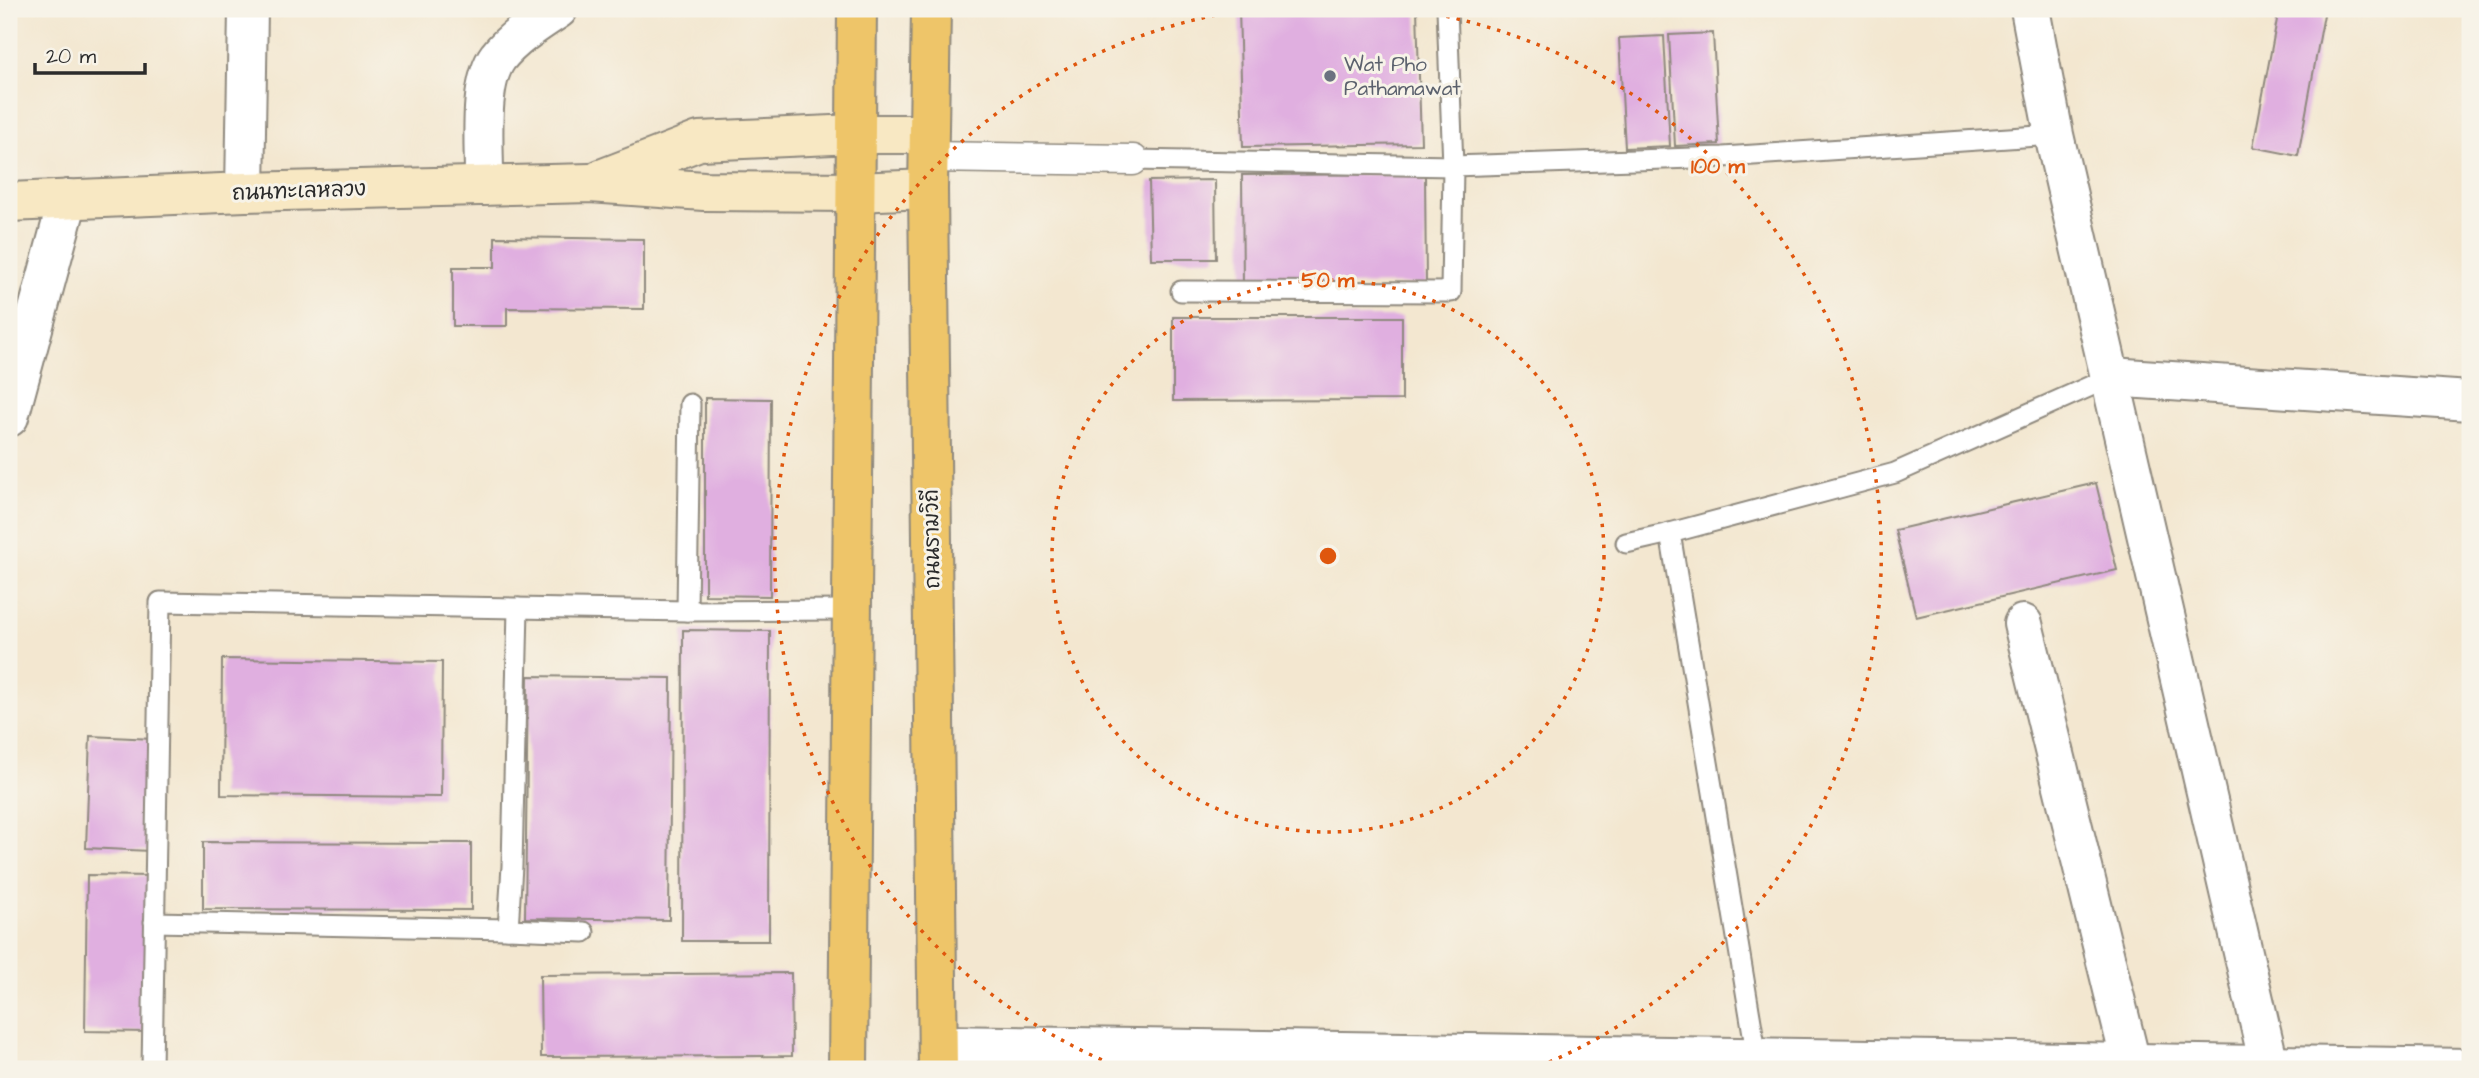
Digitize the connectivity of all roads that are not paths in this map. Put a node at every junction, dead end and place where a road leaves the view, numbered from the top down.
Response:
1 (248, 9) edge
2 (558, 9) edge
3 (857, 9) edge
4 (931, 9) edge
5 (1447, 9) edge
6 (2030, 9) edge
7 (855, 134) junction
8 (2054, 135) junction
9 (928, 160) junction
10 (1133, 160) joint
11 (1453, 166) junction
12 (590, 183) junction
13 (484, 186) junction
14 (245, 192) junction
15 (855, 192) junction
16 (68, 199) junction
17 (9, 202) edge
18 (1181, 291) dead end
19 (2111, 377) junction
20 (2470, 401) edge
21 (690, 404) dead end
22 (9, 417) edge
23 (1670, 533) junction
24 (1626, 543) dead end
25 (518, 608) junction
26 (852, 610) junction
27 (687, 611) junction
28 (2023, 624) dead end
29 (154, 922) junction
30 (508, 929) junction
31 (584, 932) dead end
32 (938, 1057) edge
33 (1757, 1058) junction
34 (2130, 1063) junction
35 (2270, 1067) edge
36 (2470, 1068) edge
37 (152, 1069) edge
38 (848, 1069) edge

1 - 14 street
2 - 13 street
3 - 7 main road
4 - 9 main road, ถนนรามวิถี
5 - 11 lane
6 - 8 street
7 - 9 main road, ถนนทะเลหลวง
7 - 12 main road, ถนนทะเลหลวง
7 - 15 main road
8 - 11 lane
8 - 19 street
9 - 10 street
9 - 15 main road, ถนนทะเลหลวง
9 - 32 main road, ถนนรามวิถี
10 - 11 lane
11 - 18 lane
12 - 13 main road, ถนนทะเลหลวง
12 - 15 main road, ถนนทะเลหลวง
13 - 14 main road, ถนนทะเลหลวง
14 - 16 main road, ถนนทะเลหลวง
15 - 26 main road
16 - 17 main road, ถนนทะเลหลวง
16 - 22 street
19 - 20 street
19 - 23 lane
19 - 35 street
21 - 27 lane
23 - 24 lane
23 - 33 lane
25 - 27 lane
25 - 29 lane
25 - 30 lane
26 - 27 lane
26 - 38 main road
28 - 34 street
29 - 30 lane
29 - 37 lane
30 - 31 lane
32 - 33 street
33 - 34 street
34 - 35 street
35 - 36 street

